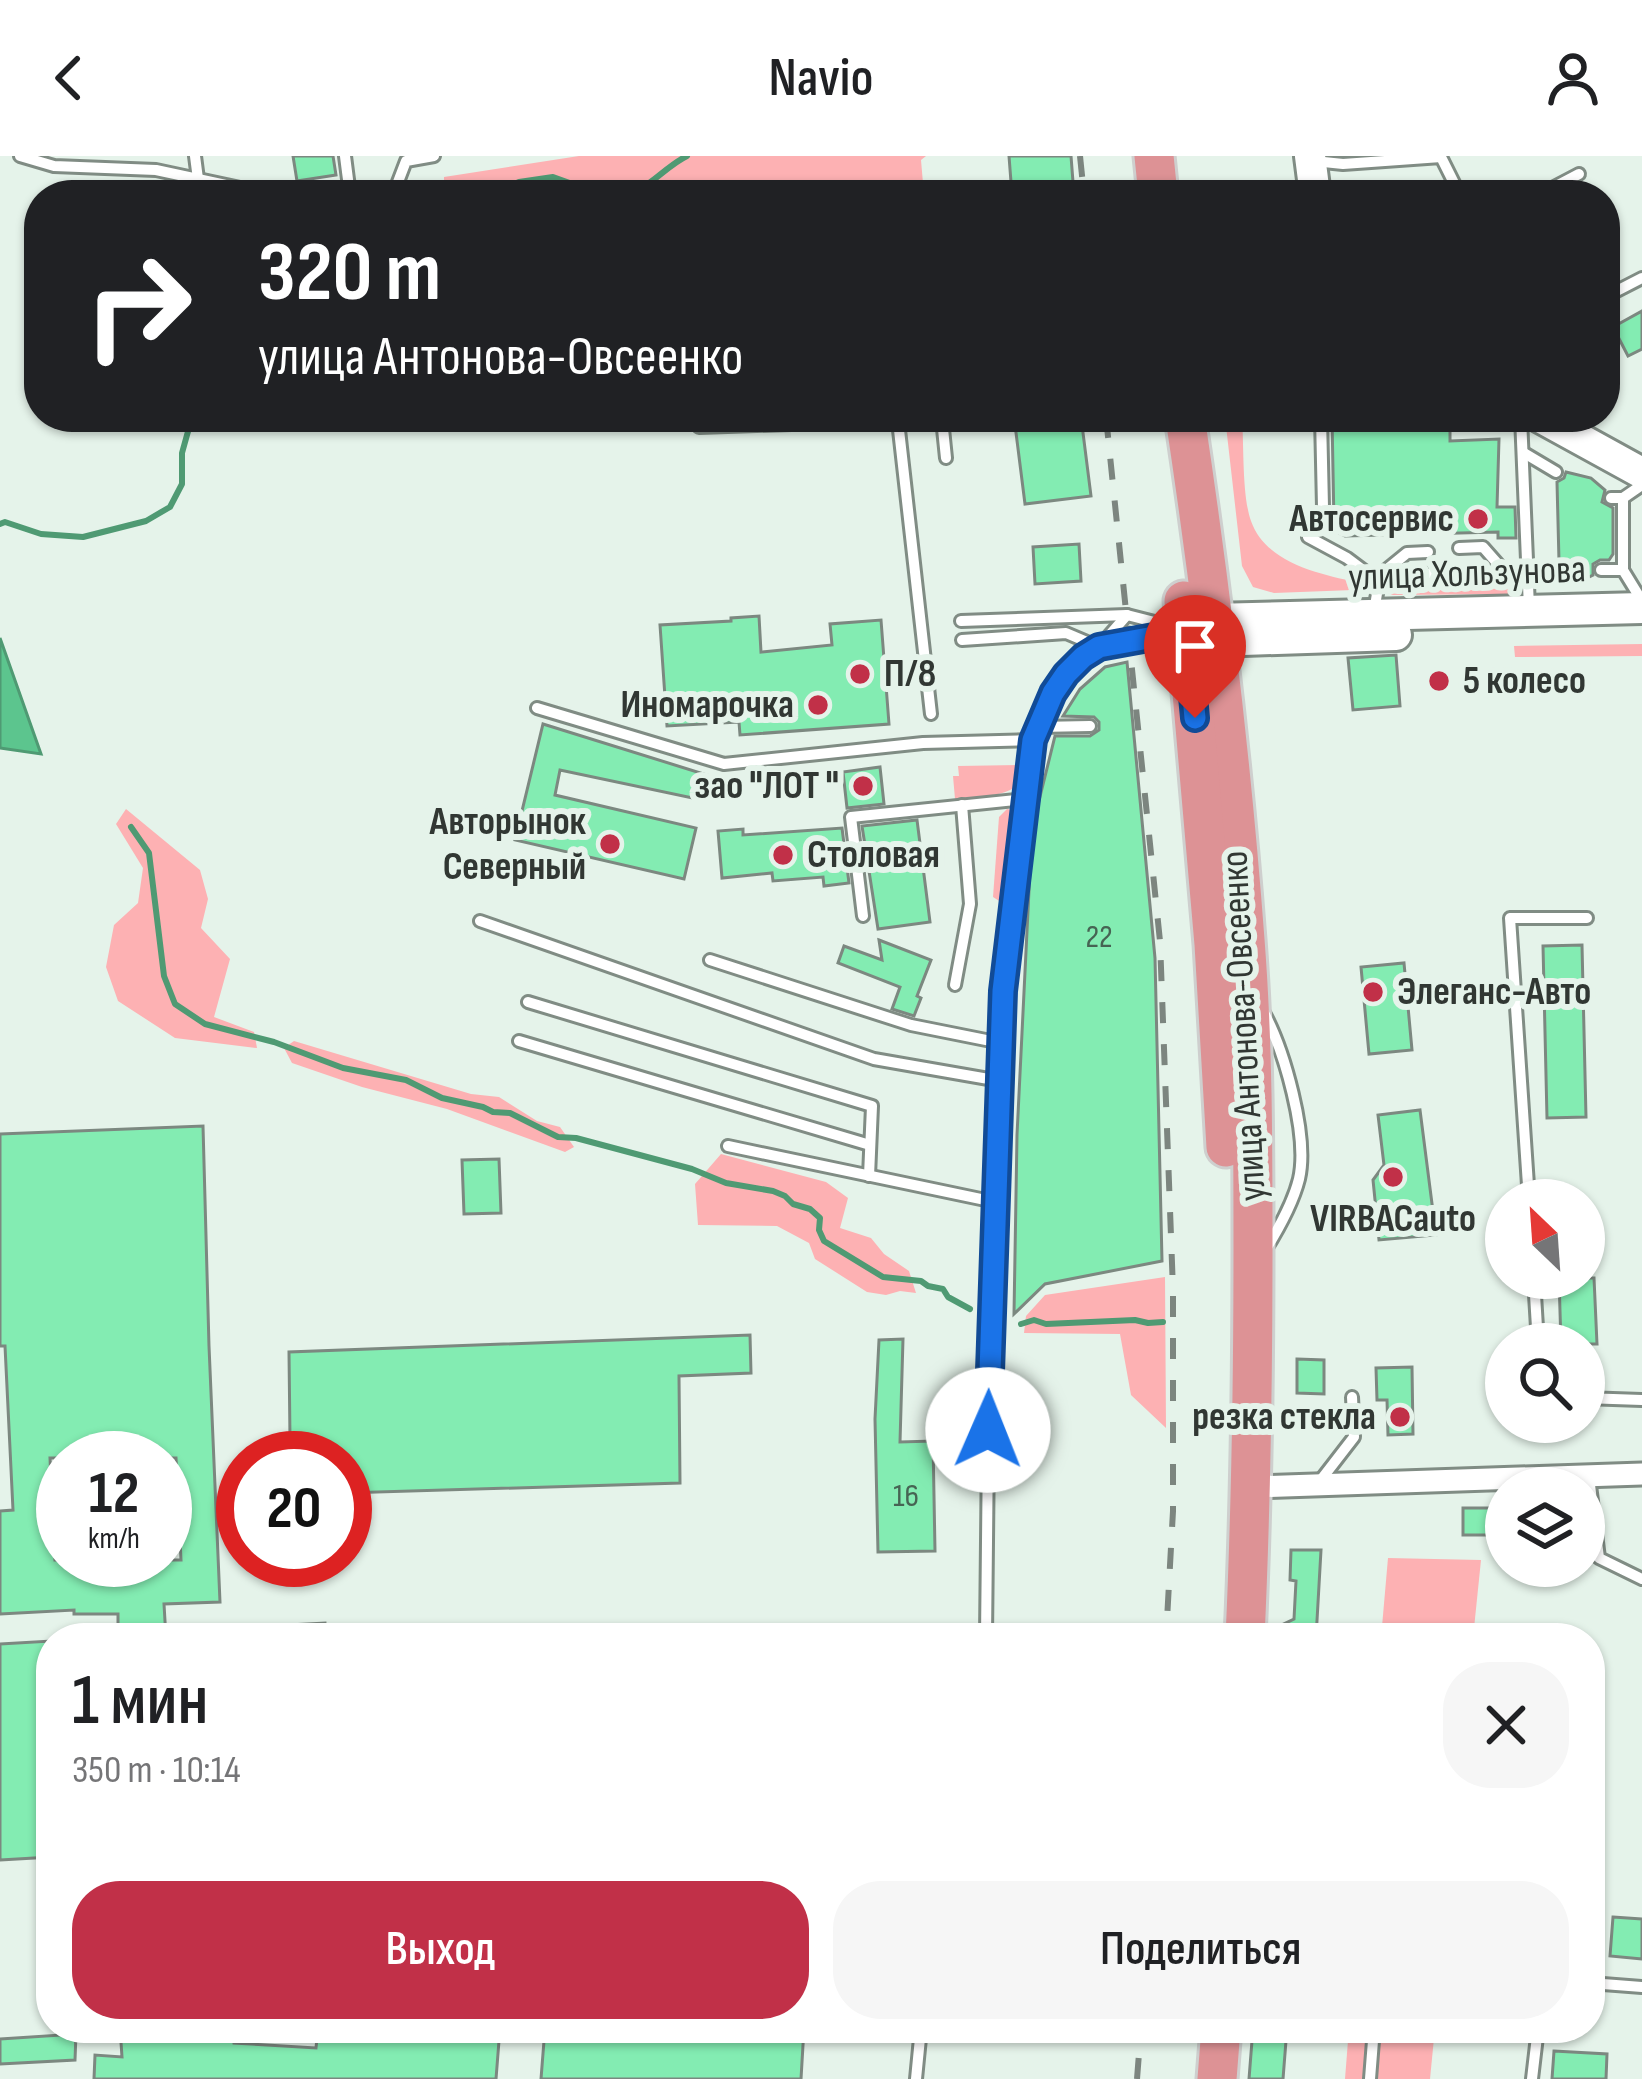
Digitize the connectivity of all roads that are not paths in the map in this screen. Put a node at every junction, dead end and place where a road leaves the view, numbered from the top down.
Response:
1 (20, 156) edge
2 (195, 156) edge
3 (434, 156) edge
4 (1310, 158) edge
5 (1579, 174) dead end
6 (198, 179) junction
7 (203, 180) edge
8 (399, 180) edge
9 (1452, 180) edge
10 (1568, 180) edge
11 (899, 432) edge
12 (943, 432) edge
13 (1162, 432) edge
14 (1187, 432) edge
15 (1321, 432) edge
16 (1522, 432) edge
17 (1583, 432) edge
18 (1524, 453) junction
19 (946, 458) dead end
20 (1556, 472) dead end
21 (1642, 473) edge
22 (1642, 485) edge
23 (1459, 548) dead end
24 (1429, 552) dead end
25 (1208, 568) junction
26 (1601, 570) dead end
27 (1624, 570) junction
28 (1559, 571) dead end
29 (1504, 572) junction
30 (1380, 575) junction
31 (1529, 597) junction
32 (1642, 604) edge
33 (1126, 615) junction
34 (1373, 615) junction
35 (961, 621) dead end
36 (1294, 628) junction
37 (1642, 628) edge
38 (1205, 630) junction
39 (962, 640) dead end
40 (1099, 647) junction
41 (537, 708) dead end
42 (932, 714) dead end
43 (1223, 715) junction
44 (1090, 726) dead end
45 (1038, 727) junction
46 (1033, 740) junction
47 (1025, 799) junction
48 (962, 805) junction
49 (862, 916) dead end
50 (1586, 918) dead end
51 (480, 921) dead end
52 (710, 960) dead end
53 (955, 985) dead end
54 (528, 1002) dead end
55 (519, 1041) dead end
56 (1001, 1042) junction
57 (1000, 1081) junction
58 (870, 1144) junction
59 (728, 1146) dead end
60 (869, 1176) junction
61 (1527, 1179) edge
62 (995, 1202) junction
63 (1352, 1396) dead end
64 (1605, 1399) edge
65 (1642, 1400) edge
66 (1642, 1474) edge
67 (1605, 1476) edge
68 (1485, 1480) edge
69 (1318, 1484) junction
70 (1252, 1486) junction
71 (1605, 1561) edge
72 (1642, 1579) edge
73 (986, 1623) edge
74 (1221, 1623) edge
75 (1246, 1623) edge
76 (1605, 1984) edge
77 (1642, 1987) edge
78 (920, 2043) edge
79 (1193, 2043) edge
80 (1220, 2043) edge
81 (1373, 2043) edge
82 (1536, 2043) edge
83 (916, 2079) edge
84 (1190, 2079) edge
85 (1216, 2079) edge
86 (1370, 2079) edge
87 (1532, 2079) edge

1 - 6 lane
2 - 6 lane
3 - 8 lane
4 - 9 lane
5 - 10 lane
6 - 7 lane
11 - 42 lane
12 - 19 lane
13 - 38 highway, улица Антонова-Овсеенко
14 - 25 highway, улица Антонова-Овсеенко
15 - 30 lane
16 - 18 lane
17 - 21 main road
18 - 20 lane
18 - 31 lane
22 - 27 lane
23 - 29 lane
24 - 30 lane
25 - 36 main road, улица Хользунова
25 - 38 highway, улица Антонова-Овсеенко
26 - 27 lane
27 - 32 lane
28 - 31 lane
29 - 30 lane
29 - 31 lane
30 - 34 lane
31 - 32 main road, улица Хользунова
31 - 34 main road, улица Хользунова
33 - 35 lane
33 - 38 lane
33 - 40 lane
34 - 36 main road, улица Хользунова
36 - 37 main road, улица Хользунова
36 - 38 main road, улица Хользунова
36 - 43 main road, улица Хользунова
38 - 40 lane
38 - 43 highway, улица Антонова-Овсеенко
38 - 74 highway, улица Антонова-Овсеенко
39 - 40 lane
40 - 45 lane
41 - 46 lane
43 - 70 highway, улица Антонова-Овсеенко
44 - 45 lane
45 - 46 lane
46 - 47 lane
47 - 48 lane
47 - 56 lane
48 - 49 lane
48 - 53 lane
50 - 61 lane
51 - 57 lane
52 - 56 lane
54 - 58 lane
55 - 58 lane
56 - 57 lane
57 - 62 lane
58 - 60 lane
59 - 60 lane
60 - 62 lane
62 - 73 lane
63 - 69 lane
64 - 65 lane
66 - 67 street
68 - 69 street
69 - 70 street
70 - 75 highway, улица Антонова-Овсеенко
71 - 72 lane
76 - 77 lane
78 - 83 lane
79 - 84 highway
80 - 85 highway
81 - 86 lane
82 - 87 lane

